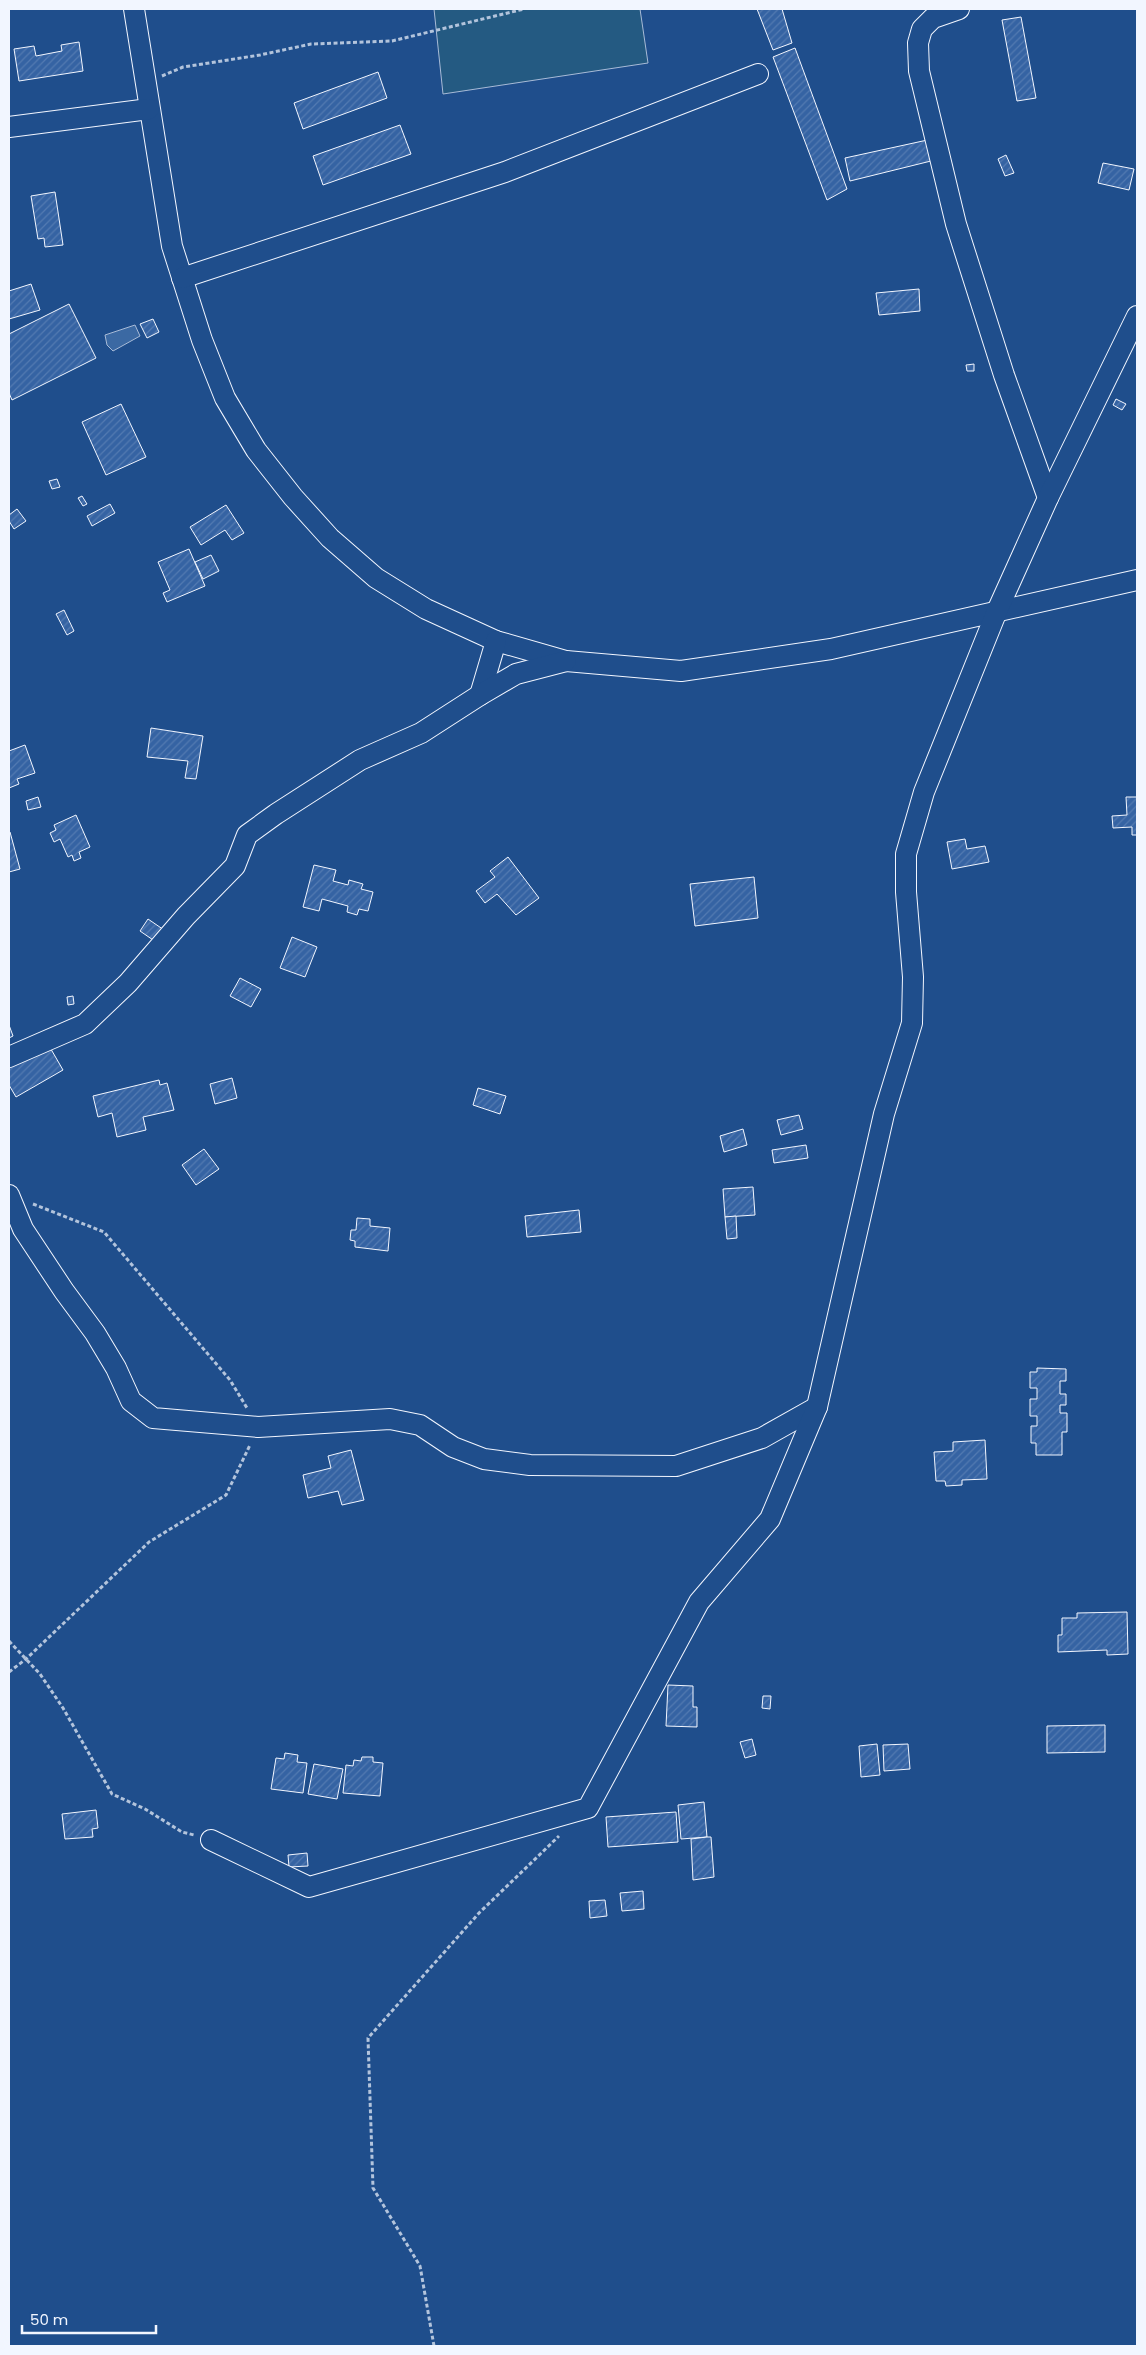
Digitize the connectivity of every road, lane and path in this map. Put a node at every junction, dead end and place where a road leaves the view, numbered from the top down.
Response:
1 (134, 9) edge
2 (524, 9) edge
3 (958, 9) edge
4 (758, 74) dead end
5 (146, 84) junction
6 (149, 109) junction
7 (9, 127) edge
8 (182, 278) junction
9 (1137, 316) edge
10 (1048, 498) junction
11 (1137, 580) edge
12 (997, 611) junction
13 (496, 641) junction
14 (566, 660) junction
15 (480, 695) junction
16 (9, 1057) edge
17 (9, 1195) edge
18 (817, 1407) junction
19 (9, 1641) edge
20 (561, 1834) dead end
21 (211, 1840) joint
22 (434, 2346) edge

1 - 5 street
2 - 5 path
3 - 10 street
4 - 8 street
5 - 6 street
6 - 7 street
6 - 8 street
8 - 13 street
9 - 10 street
10 - 12 street
11 - 12 street
12 - 14 street
12 - 18 street
13 - 14 street
13 - 15 street
14 - 15 street
15 - 16 street
17 - 18 street
18 - 21 street
19 - 21 path
20 - 22 path

